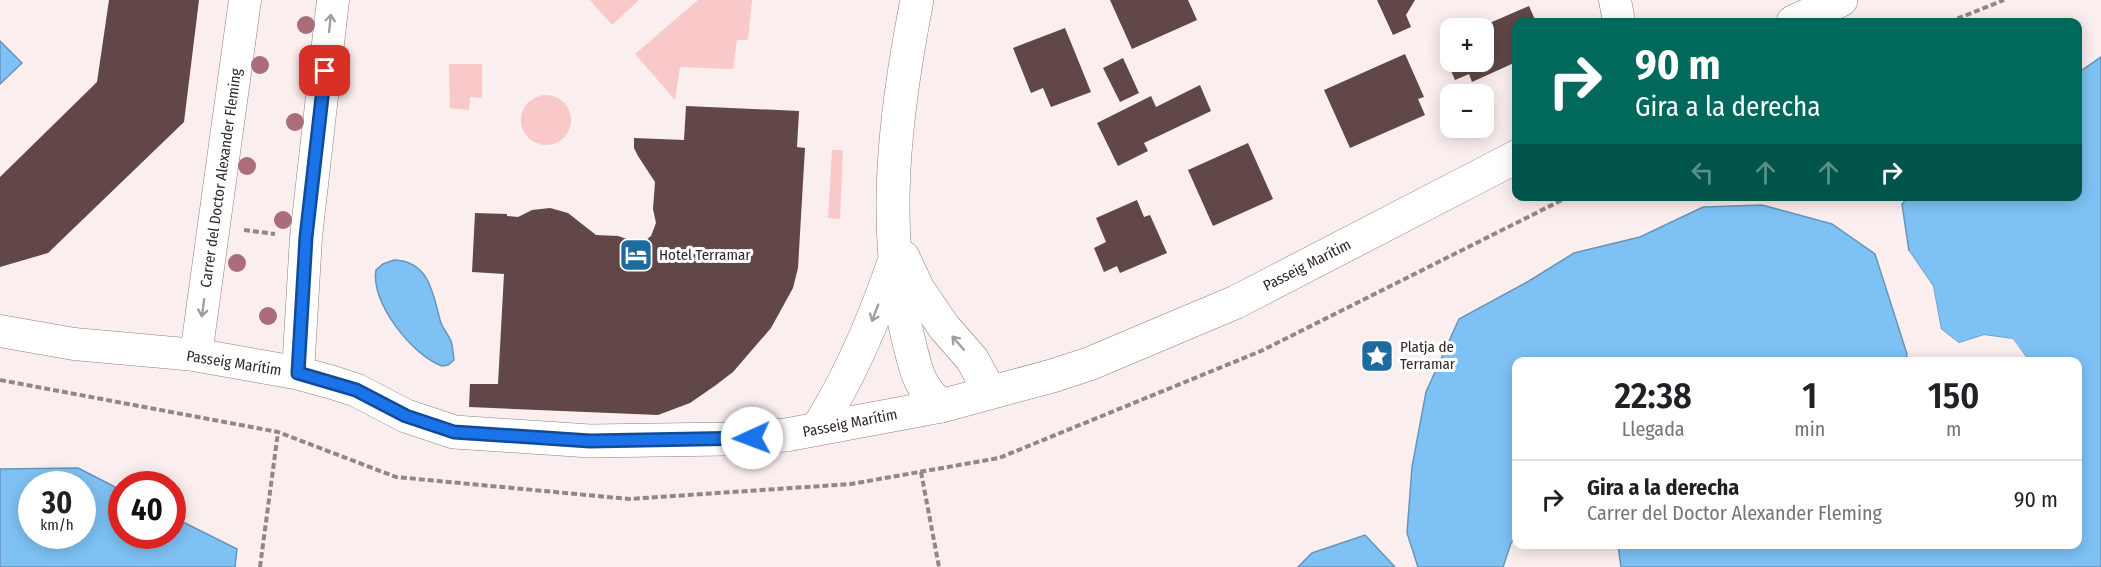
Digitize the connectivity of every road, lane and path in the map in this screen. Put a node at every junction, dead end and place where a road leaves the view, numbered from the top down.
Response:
1 (245, 0) edge
2 (333, 0) edge
3 (933, 0) edge
4 (1615, 0) edge
5 (1841, 0) edge
6 (2004, 0) edge
7 (1994, 2) edge
8 (915, 13) edge
9 (1618, 18) edge
10 (1802, 18) edge
11 (1958, 18) edge
12 (1512, 159) edge
13 (1560, 201) edge
14 (237, 229) dead end
15 (284, 235) dead end
16 (895, 246) junction
17 (0, 331) edge
18 (196, 355) junction
19 (298, 373) junction
20 (990, 392) junction
21 (940, 406) junction
22 (817, 429) junction
23 (278, 432) dead end
24 (1043, 440) dead end
25 (921, 471) dead end
26 (260, 567) edge
27 (939, 567) edge

1 -> 18 street, Carrer del Doctor Alexander Fleming
19 -> 2 street
3 - 8 street
4 - 9 street
5 - 10 street
6 - 7 path
7 - 11 path
8 - 16 street
12 - 20 street, Passeig Marítim
13 - 24 path
14 - 15 path
20 -> 16 street
16 - 21 street
16 -> 22 street
17 - 18 street, Passeig Marítim
18 - 19 street, Passeig Marítim
19 - 22 street, Passeig Marítim
20 - 21 street, Passeig Marítim
21 - 22 street, Passeig Marítim
23 - 26 path
25 - 27 path

